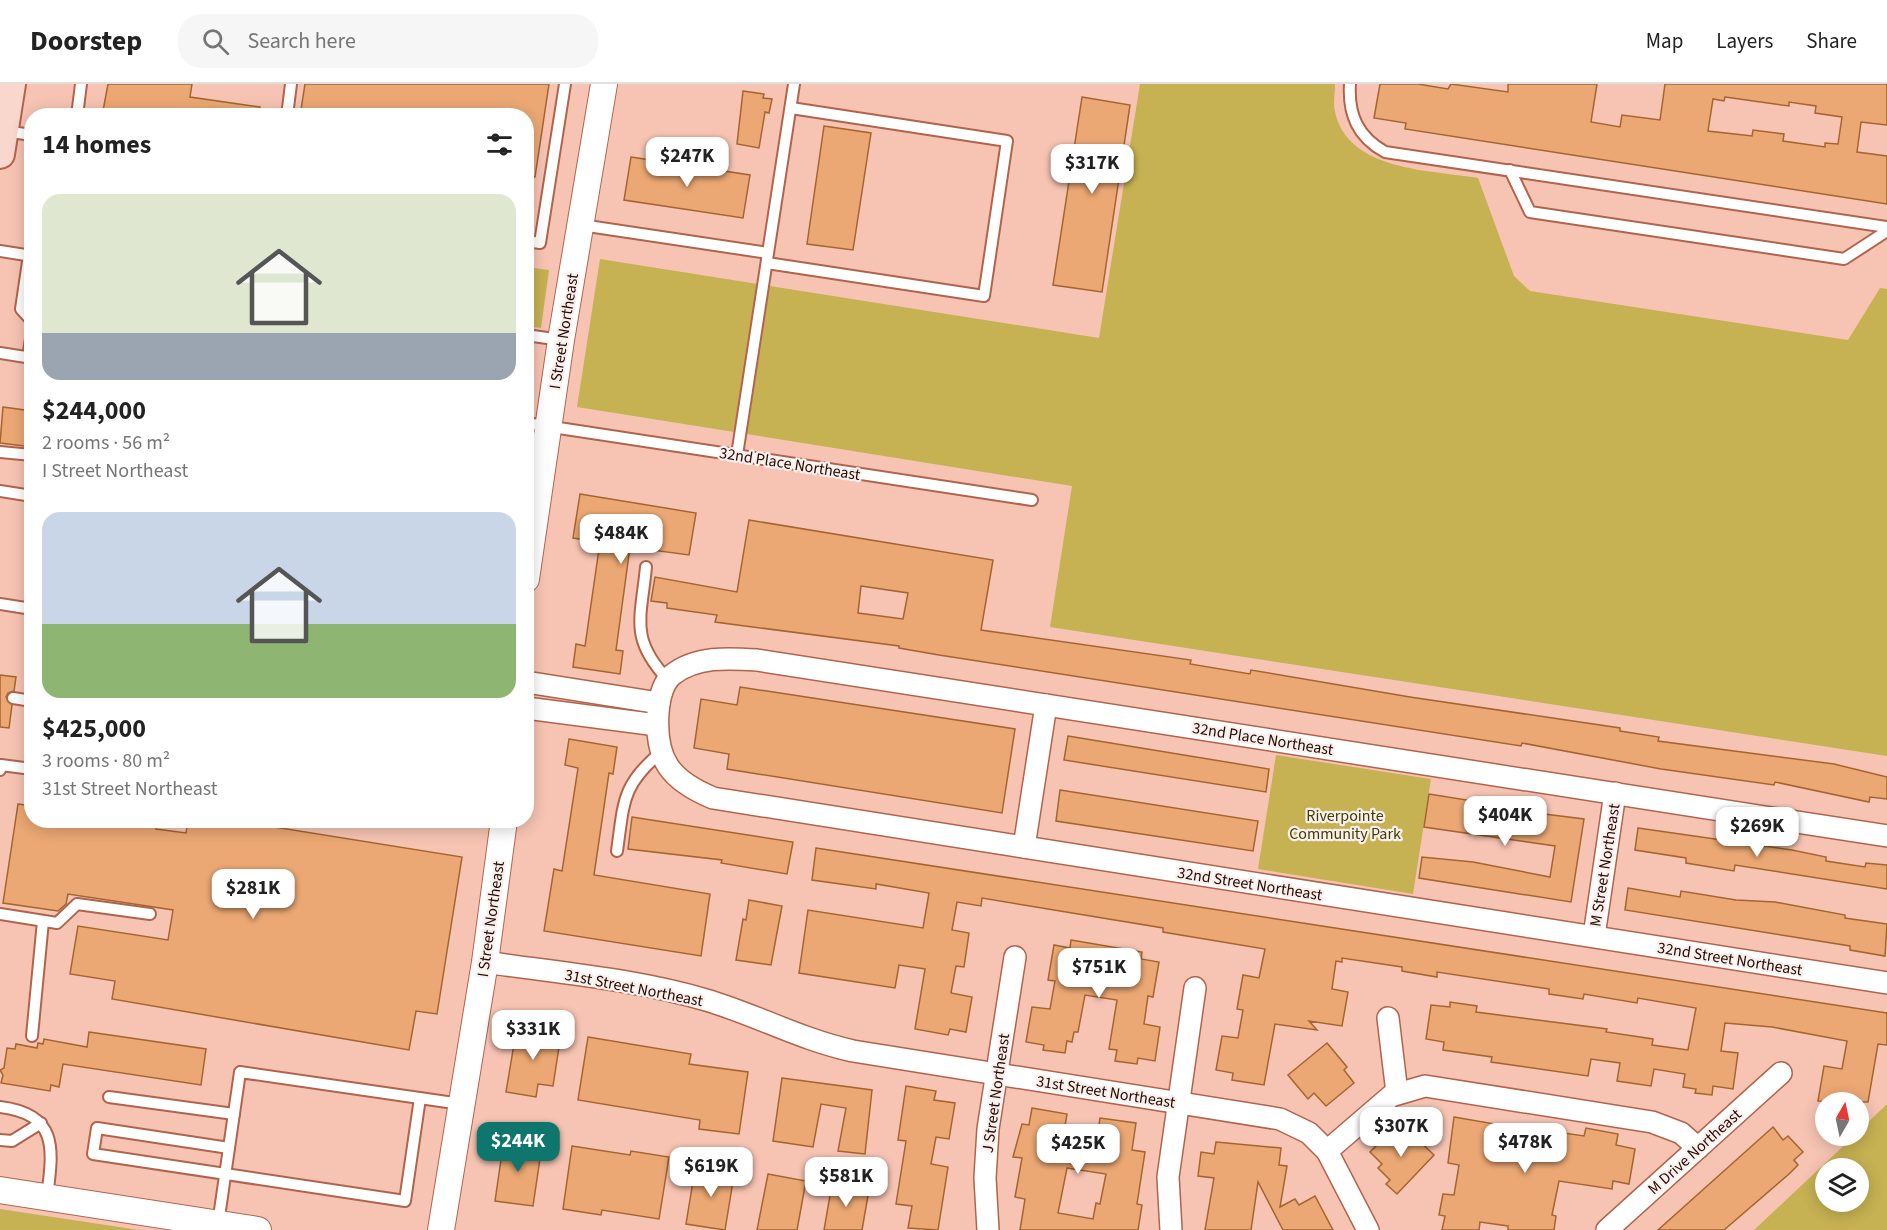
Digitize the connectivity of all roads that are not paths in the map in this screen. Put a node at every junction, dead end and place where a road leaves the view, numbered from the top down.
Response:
1 (81, 84) edge
2 (291, 84) edge
3 (565, 84) edge
4 (604, 84) edge
5 (794, 84) edge
6 (1350, 84) edge
7 (7, 92) edge
8 (77, 108) edge
9 (287, 108) edge
10 (790, 108) junction
11 (24, 137) edge
12 (2, 142) edge
13 (1510, 170) junction
14 (580, 225) junction
15 (1887, 229) edge
16 (534, 242) edge
17 (0, 251) edge
18 (24, 255) edge
19 (767, 258) junction
20 (24, 291) edge
21 (24, 312) edge
22 (534, 336) edge
23 (561, 340) junction
24 (0, 353) edge
25 (24, 356) edge
26 (537, 425) edge
27 (0, 452) edge
28 (24, 454) edge
29 (737, 455) junction
30 (534, 466) edge
31 (0, 491) edge
32 (24, 495) edge
33 (1032, 500) dead end
34 (646, 567) dead end
35 (0, 604) edge
36 (24, 608) edge
37 (668, 680) junction
38 (534, 683) edge
39 (13, 698) dead end
40 (24, 700) edge
41 (659, 703) junction
42 (1046, 705) junction
43 (534, 709) edge
44 (657, 725) junction
45 (660, 753) junction
46 (24, 769) edge
47 (0, 770) edge
48 (1615, 793) junction
49 (503, 828) edge
50 (1887, 836) edge
51 (1024, 847) junction
52 (617, 851) dead end
53 (0, 914) edge
54 (150, 914) dead end
55 (43, 921) junction
56 (1593, 936) junction
57 (1015, 957) dead end
58 (485, 962) junction
59 (1887, 982) edge
60 (1195, 988) dead end
61 (1388, 1018) dead end
62 (32, 1036) dead end
63 (1781, 1073) dead end
64 (996, 1074) junction
65 (1397, 1093) junction
66 (109, 1097) dead end
67 (420, 1098) junction
68 (1178, 1102) junction
69 (462, 1104) junction
70 (0, 1107) edge
71 (234, 1114) junction
72 (41, 1123) junction
73 (0, 1140) edge
74 (229, 1148) junction
75 (1698, 1148) junction
76 (1327, 1151) junction
77 (225, 1173) junction
78 (0, 1190) edge
79 (47, 1197) junction
80 (218, 1224) junction
81 (258, 1230) edge
82 (441, 1230) edge
83 (988, 1230) edge
84 (1171, 1230) edge
85 (1368, 1230) edge
86 (1607, 1230) edge

1 - 8 lane
2 - 9 lane
3 - 16 lane
4 - 14 street, I Street Northeast
5 - 10 lane
6 - 13 lane
7 - 12 main road
10 - 19 lane
10 - 19 lane
11 - 12 lane
13 - 15 lane
13 - 15 lane
14 - 19 lane
14 - 23 street, I Street Northeast
17 - 18 lane
19 - 29 lane
20 - 21 lane
22 - 23 lane
23 - 26 street, I Street Northeast
24 - 25 lane
26 - 29 lane, 32nd Place Northeast
26 - 30 street, I Street Northeast
27 - 28 lane
29 - 33 lane, 32nd Place Northeast
31 - 32 lane
34 - 37 lane
35 - 36 lane
37 - 41 street
37 - 42 street, 32nd Place Northeast
38 - 41 street
39 - 40 lane
41 - 44 street
42 - 48 street, 32nd Place Northeast
42 - 51 street
43 - 44 street
44 - 45 street
45 - 51 street, 32nd Street Northeast
45 - 52 lane
46 - 47 lane
48 - 50 street, 32nd Place Northeast
48 - 56 street, M Street Northeast
49 - 58 street, I Street Northeast
51 - 56 street, 32nd Street Northeast
53 - 55 lane
54 - 55 lane
55 - 62 lane
56 - 59 street, 32nd Street Northeast
57 - 64 street, J Street Northeast
58 - 64 street, 31st Street Northeast
58 - 69 street, I Street Northeast
60 - 68 street
61 - 65 street
63 - 75 street, M Drive Northeast
64 - 68 street, 31st Street Northeast
64 - 83 street, J Street Northeast
65 - 75 street
65 - 76 street
66 - 71 lane
67 - 69 lane
67 - 71 lane
67 - 77 lane
68 - 76 street, 31st Street Northeast
68 - 84 street
69 - 82 street, I Street Northeast
70 - 72 lane
71 - 74 lane
72 - 73 lane
72 - 79 lane
74 - 77 lane
74 - 77 lane
75 - 86 street, M Drive Northeast
76 - 85 street, 31st Street Northeast
77 - 80 lane
78 - 79 street
79 - 80 street
80 - 81 street

